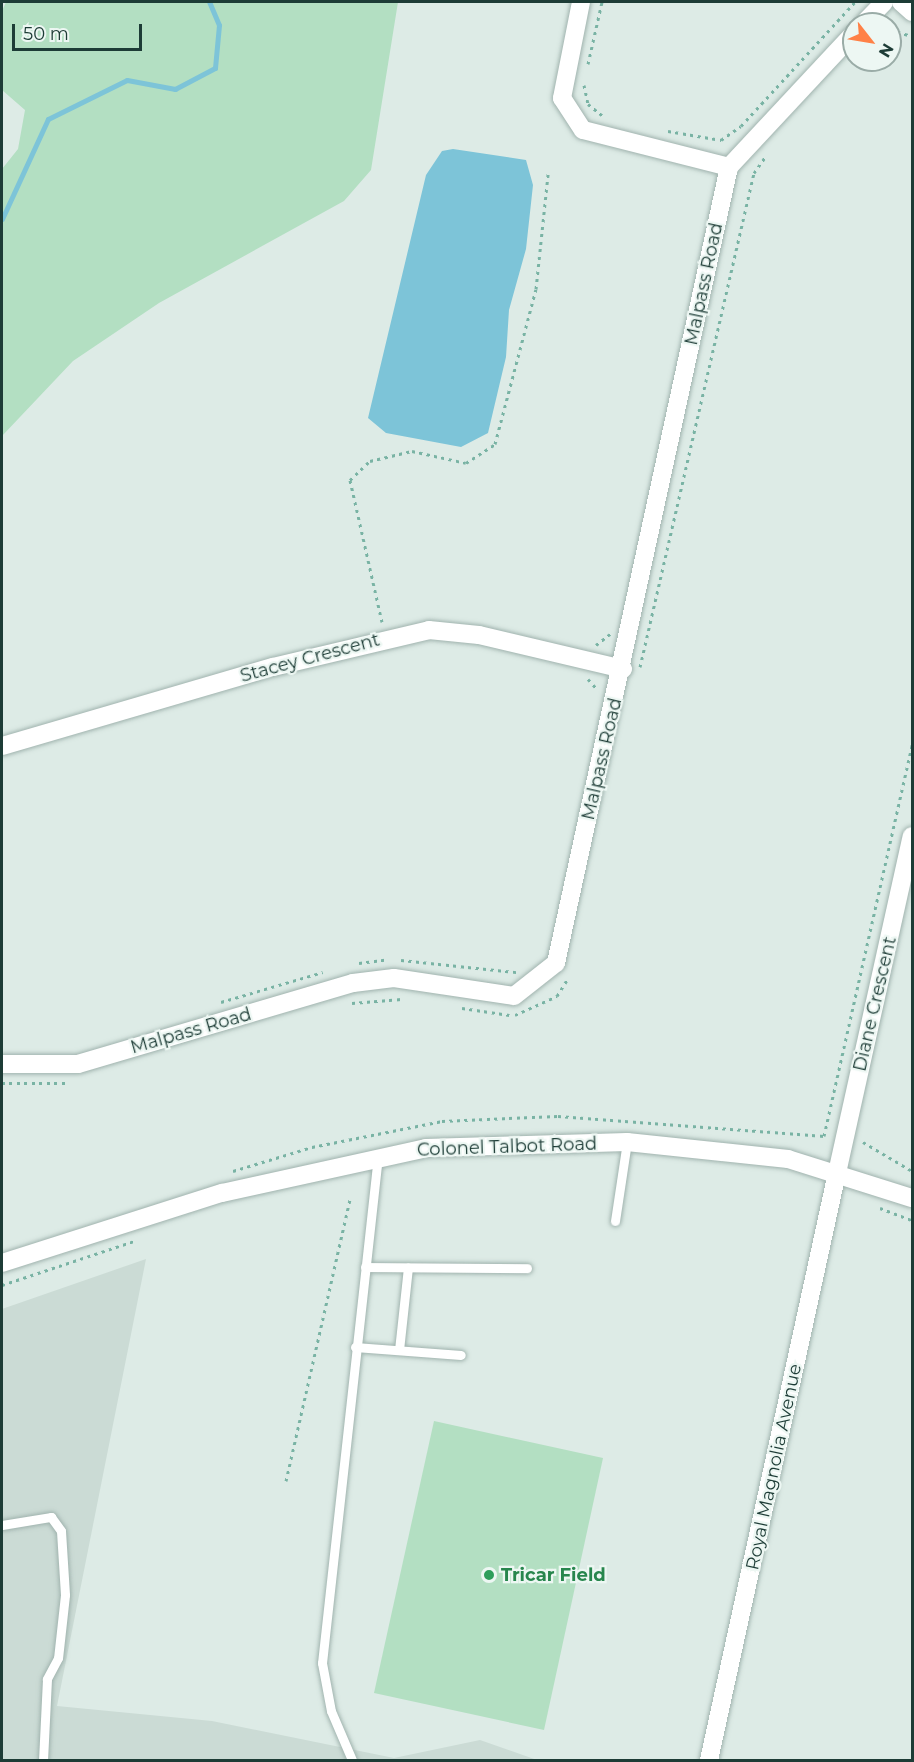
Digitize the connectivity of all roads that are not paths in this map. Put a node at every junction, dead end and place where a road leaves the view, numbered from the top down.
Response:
1 (580, 2) edge
2 (901, 2) edge
3 (912, 12) edge
4 (842, 46) edge
5 (729, 167) junction
6 (631, 671) junction
7 (2, 746) edge
8 (912, 836) edge
9 (2, 1064) edge
10 (627, 1142) junction
11 (378, 1156) junction
12 (837, 1173) junction
13 (912, 1198) edge
14 (615, 1221) dead end
15 (2, 1263) edge
16 (365, 1267) junction
17 (408, 1267) junction
18 (527, 1268) dead end
19 (356, 1347) junction
20 (399, 1350) junction
21 (461, 1355) dead end
22 (2, 1525) edge
23 (43, 1761) edge
24 (352, 1761) edge
25 (709, 1761) edge

1 - 5 street
2 - 3 street
4 - 5 street
5 - 6 street, Malpass Road
6 - 7 street, Stacey Crescent
6 - 9 street, Malpass Road
8 - 12 street, Diane Crescent
10 - 11 street, Colonel Talbot Road
10 - 12 street, Colonel Talbot Road
10 - 14 lane
11 - 15 street, Colonel Talbot Road
11 - 16 lane
12 - 13 street, Colonel Talbot Road
12 - 25 street, Royal Magnolia Avenue
16 - 17 lane
16 - 19 lane
17 - 18 lane
17 - 20 lane
19 - 20 lane
19 - 24 lane
20 - 21 lane
22 - 23 lane

